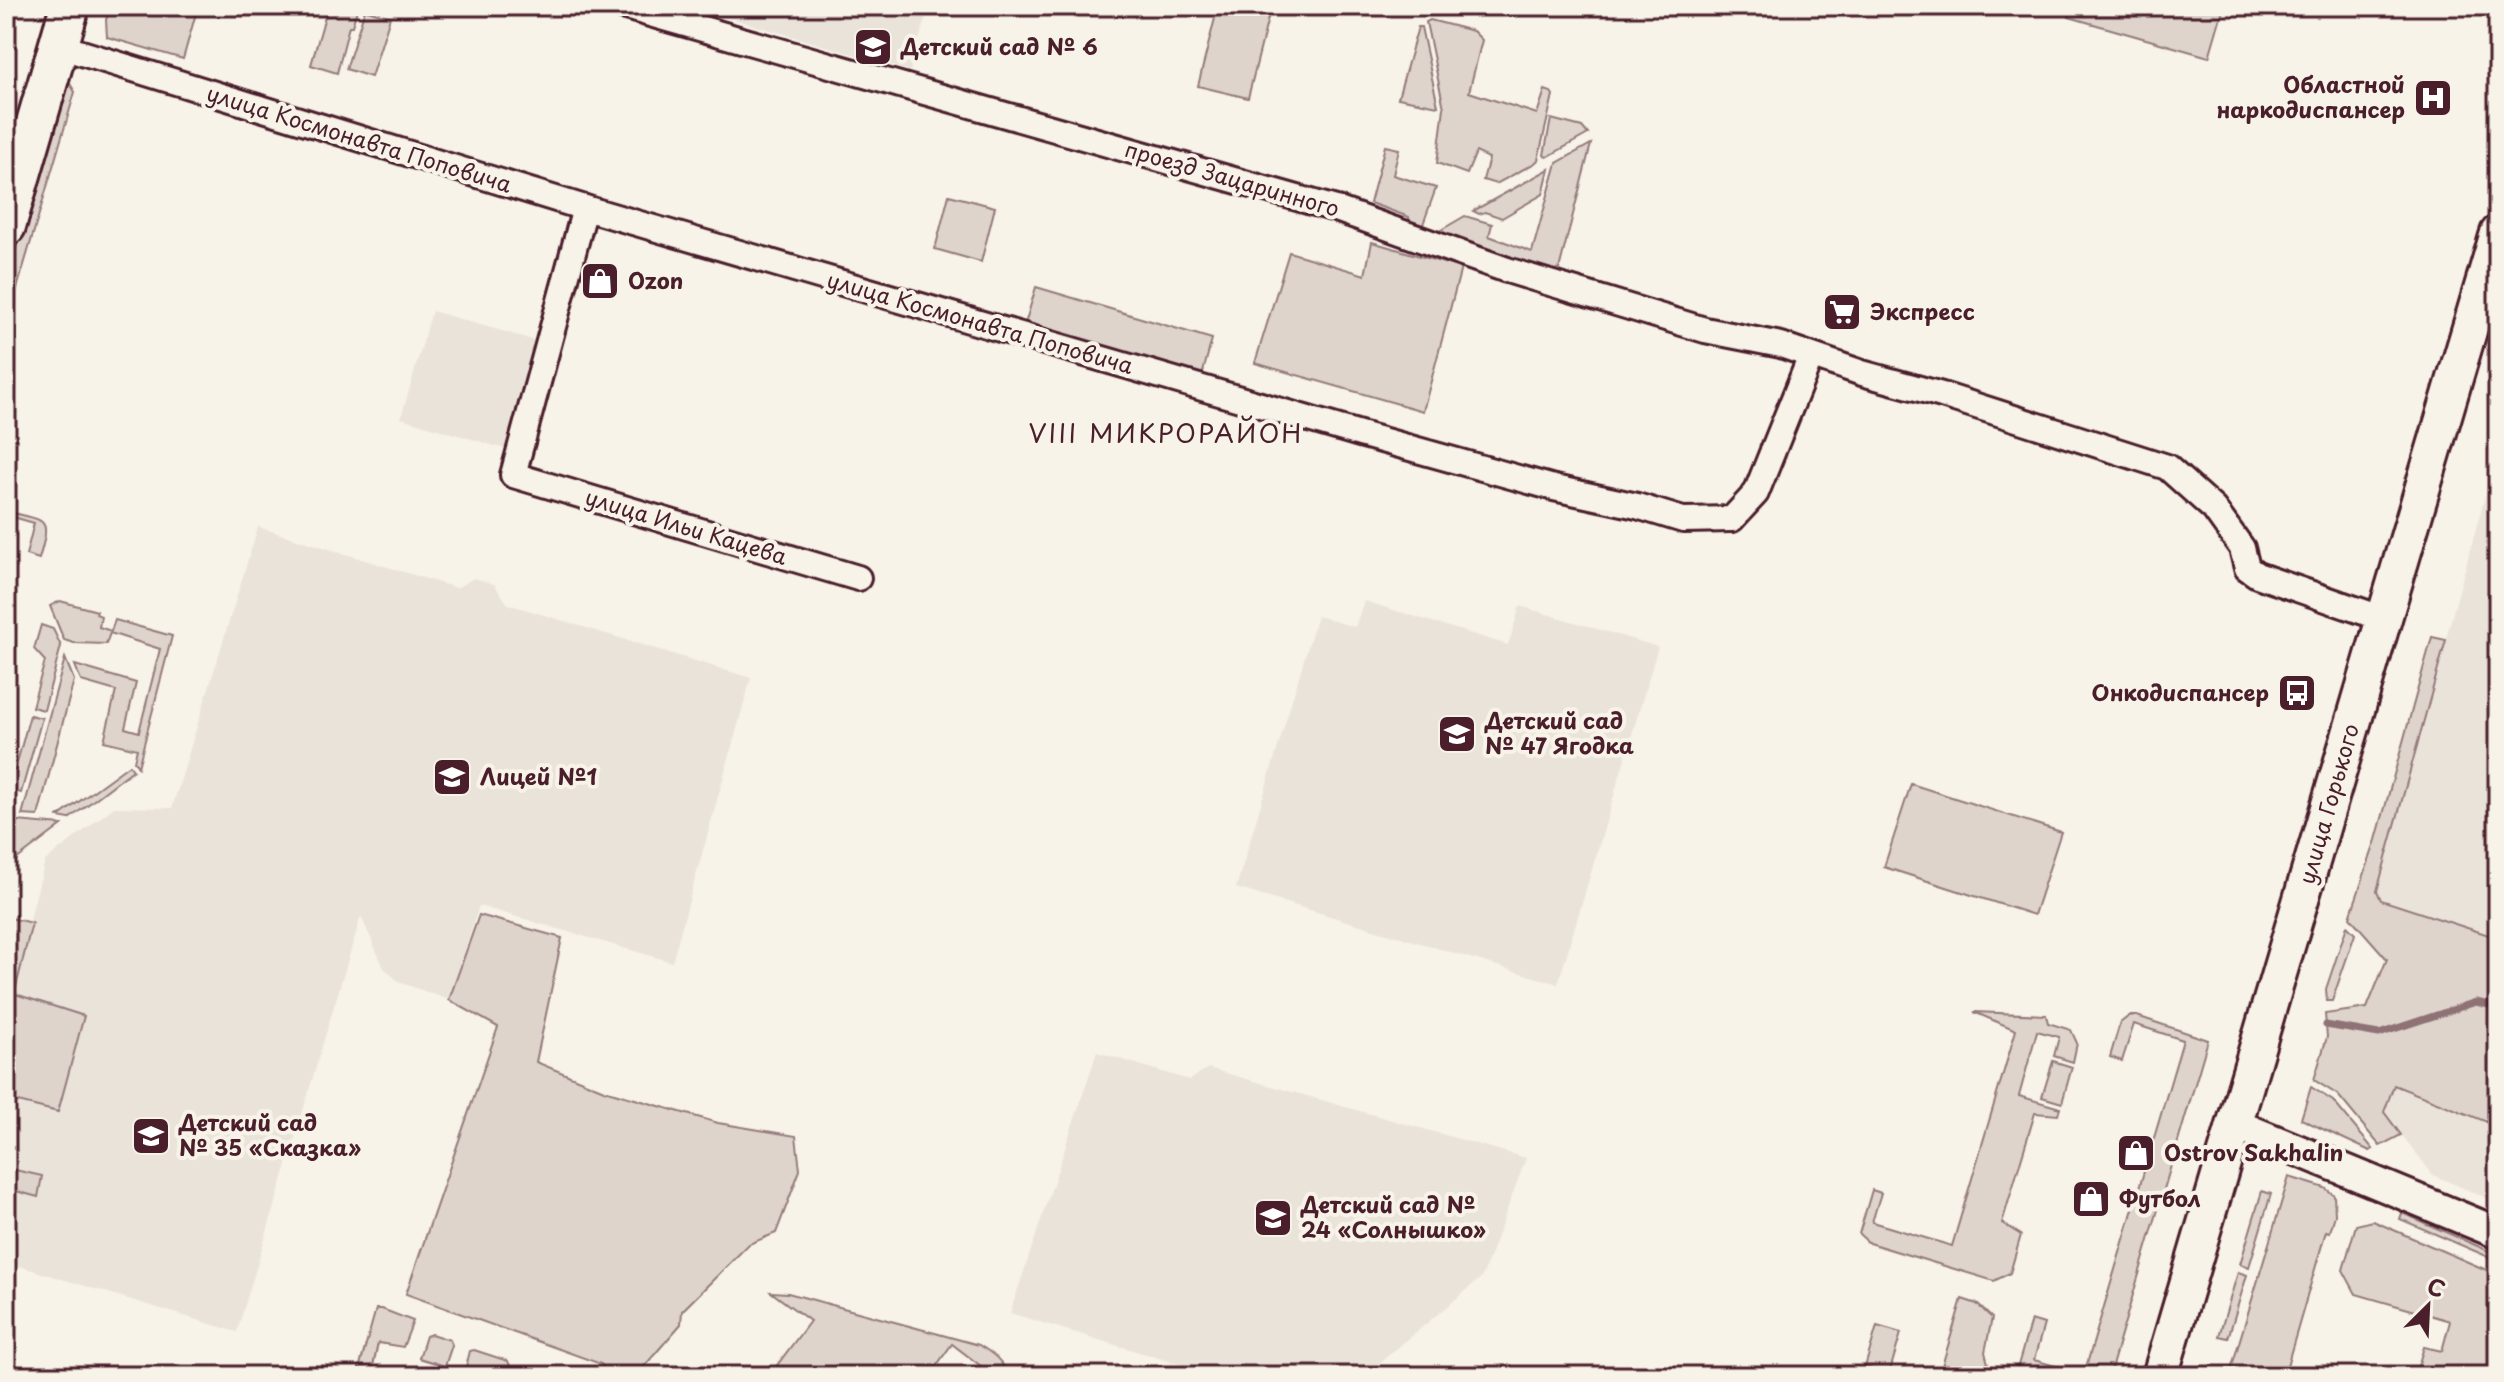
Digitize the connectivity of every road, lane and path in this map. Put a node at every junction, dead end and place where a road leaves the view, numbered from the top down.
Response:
1 (70, 6) edge
2 (622, 6) edge
3 (59, 46) junction
4 (585, 208) junction
5 (6, 226) edge
6 (2498, 233) edge
7 (1811, 356) junction
8 (858, 578) dead end
9 (2384, 619) junction
10 (2234, 1124) junction
11 (2498, 1233) edge
12 (2160, 1376) edge

1 - 3 main road
2 - 7 street, проезд Зацаринного
3 - 4 street, улица Космонавта Поповича
3 - 5 main road
4 - 7 street, улица Космонавта Поповича
4 - 8 street, улица Ильи Кацева
6 - 9 main road, улица Горького
7 - 9 street, проезд Зацаринного
9 - 10 main road, улица Горького
10 - 11 street
10 - 12 main road, улица Горького

